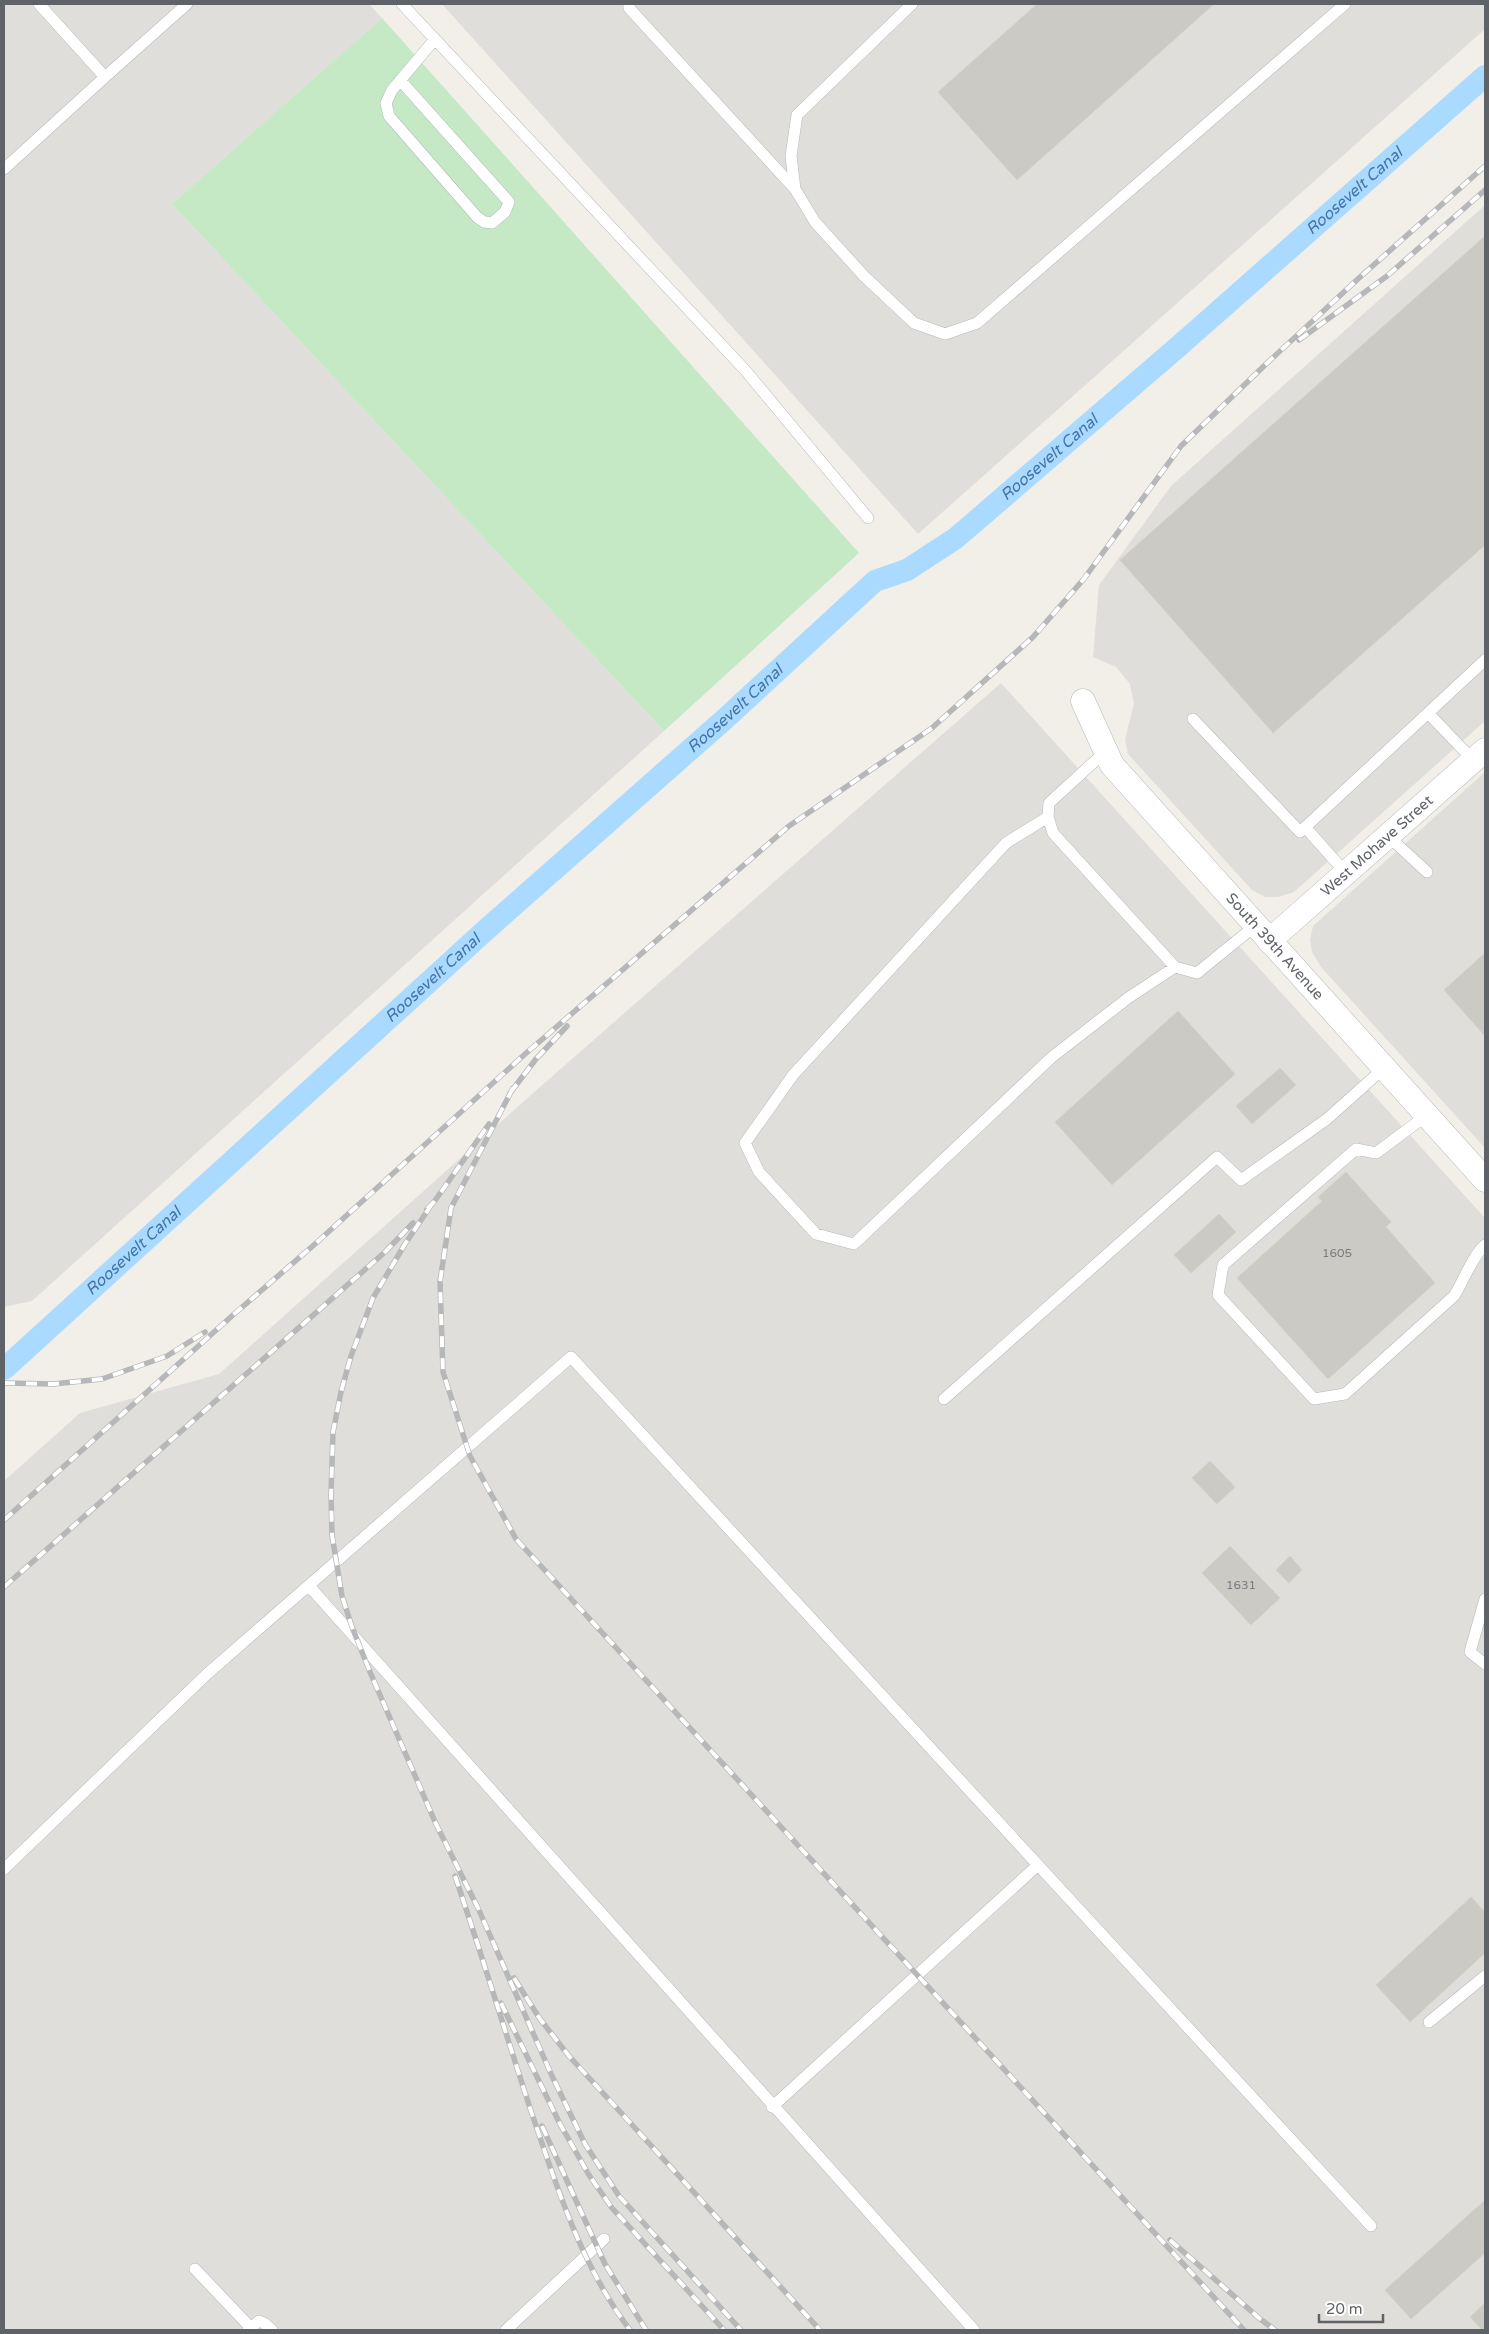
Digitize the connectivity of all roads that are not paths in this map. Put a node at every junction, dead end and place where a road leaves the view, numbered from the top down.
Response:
1 (187, 4) edge
2 (402, 4) edge
3 (629, 4) edge
4 (912, 4) edge
5 (1345, 4) edge
6 (42, 5) edge
7 (435, 39) junction
8 (105, 77) junction
9 (400, 80) junction
10 (4, 169) edge
11 (795, 189) junction
12 (868, 518) dead end
13 (1485, 660) edge
14 (1083, 701) dead end
15 (1428, 713) junction
16 (1193, 719) dead end
17 (1106, 751) junction
18 (1479, 755) edge
19 (1048, 817) junction
20 (1305, 828) junction
21 (1388, 836) junction
22 (1427, 872) dead end
23 (1346, 873) junction
24 (1262, 934) junction
25 (1175, 967) junction
26 (1384, 1068) junction
27 (1427, 1115) junction
28 (1485, 1180) edge
29 (1485, 1246) edge
30 (944, 1399) dead end
31 (309, 1586) junction
32 (1485, 1599) edge
33 (1485, 1664) edge
34 (1038, 1865) junction
35 (4, 1869) edge
36 (1485, 1976) edge
37 (1429, 2022) dead end
38 (772, 2107) junction
39 (1371, 2226) dead end
40 (604, 2239) dead end
41 (195, 2269) dead end
42 (249, 2329) edge
43 (272, 2330) edge
44 (506, 2330) edge
45 (974, 2330) edge

1 - 8 lane
2 - 7 lane
3 - 11 lane
4 - 11 lane
5 - 11 lane
6 - 8 lane
7 - 9 lane
7 - 12 lane
8 - 10 lane
9 - 9 lane
13 - 15 lane
14 - 17 street, South 39th Avenue
15 - 18 lane
15 - 20 lane
16 - 20 lane
17 - 19 lane
17 - 24 street, South 39th Avenue
18 - 21 street, West Mohave Street
19 - 25 lane
19 - 25 lane
20 - 23 lane
21 - 22 lane
21 - 23 street, West Mohave Street
23 - 24 street, West Mohave Street
24 - 25 lane
24 - 26 street, South 39th Avenue
26 - 27 street, South 39th Avenue
26 - 30 lane
27 - 28 street, South 39th Avenue
27 - 29 lane
31 - 34 lane
31 - 35 lane
31 - 38 lane
32 - 33 lane
34 - 38 lane
34 - 39 lane
36 - 37 lane
38 - 45 lane
40 - 44 lane
41 - 42 lane
42 - 43 lane

